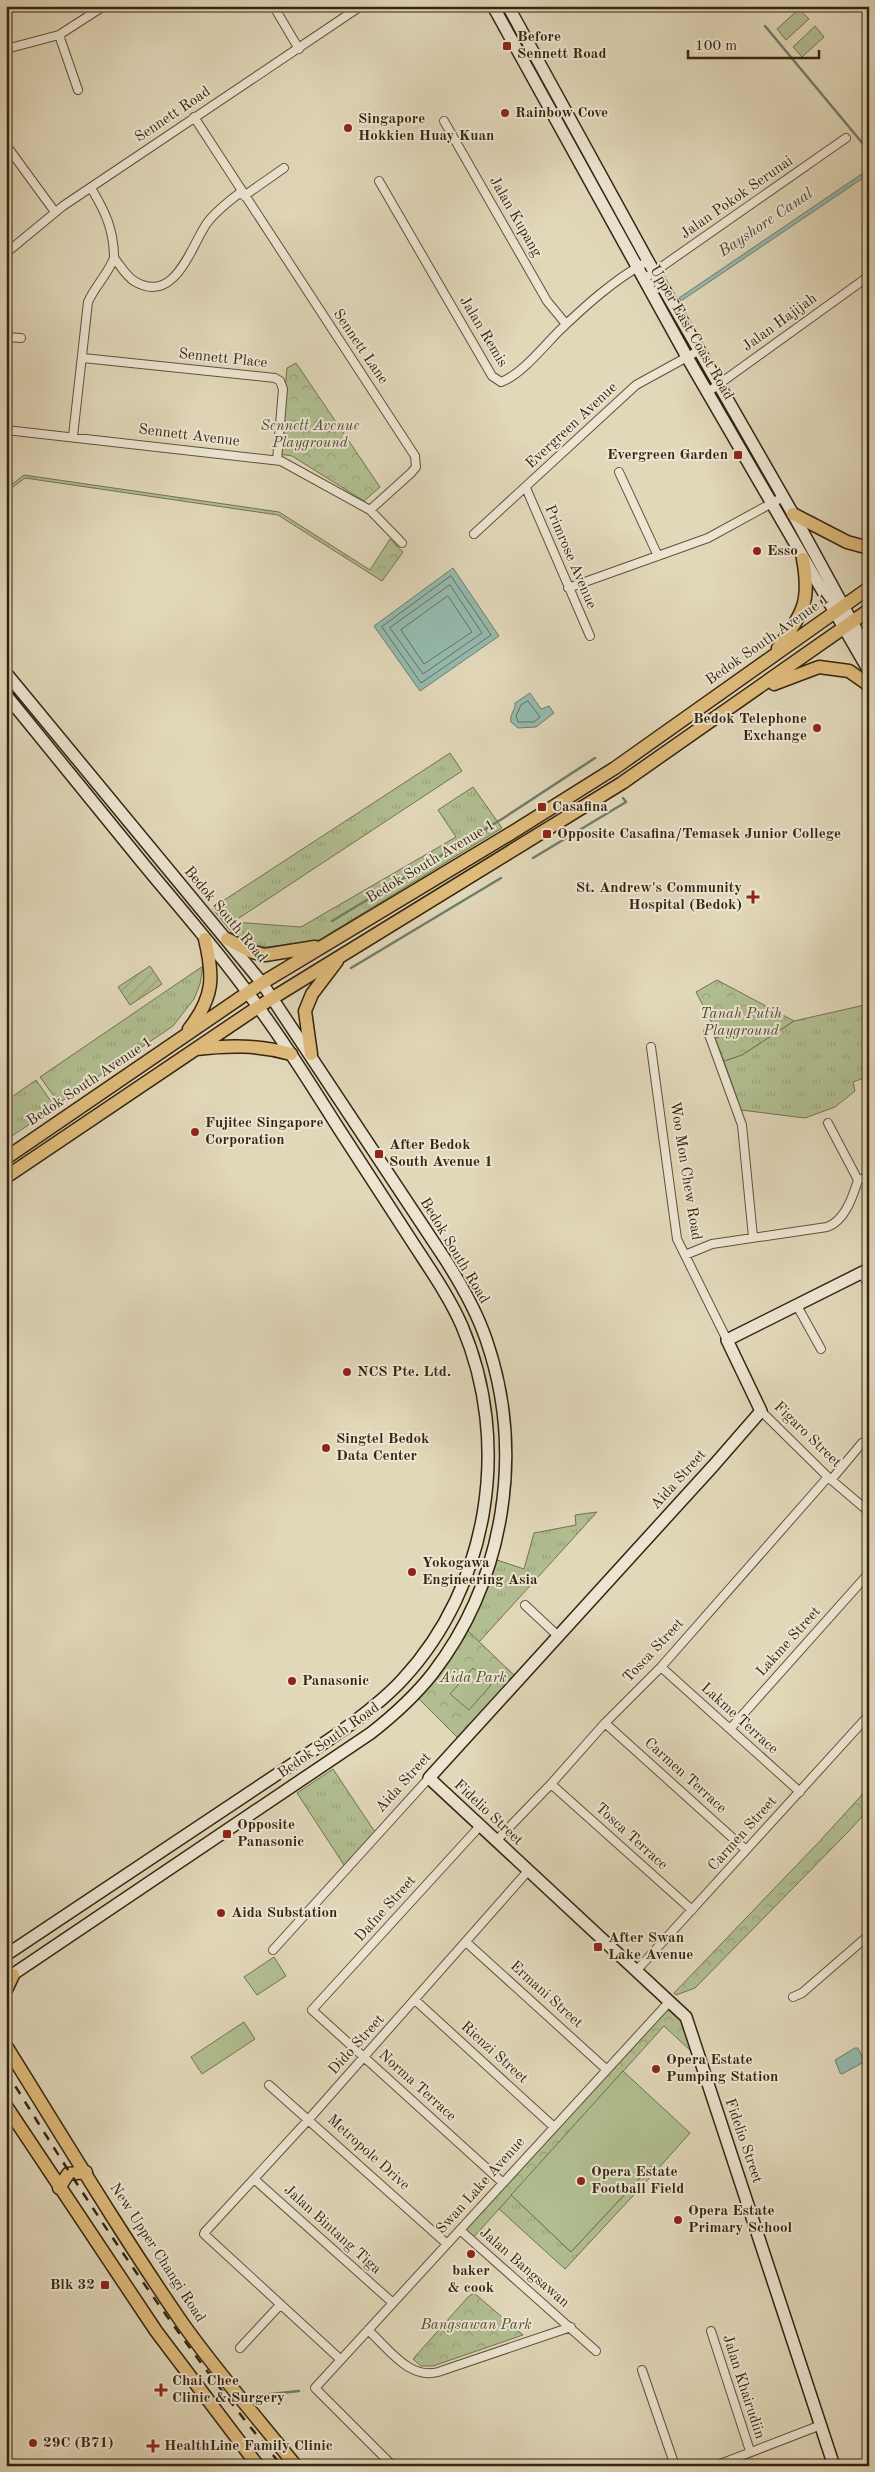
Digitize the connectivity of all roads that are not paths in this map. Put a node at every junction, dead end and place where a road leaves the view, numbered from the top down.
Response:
1 (104, 6) edge
2 (361, 6) edge
3 (493, 6) edge
4 (508, 6) edge
5 (277, 12) dead end
6 (59, 35) junction
7 (6, 49) edge
8 (299, 49) junction
9 (78, 90) dead end
10 (194, 117) junction
11 (444, 120) dead end
12 (846, 138) dead end
13 (6, 145) edge
14 (284, 168) dead end
15 (379, 180) dead end
16 (91, 188) junction
17 (242, 194) junction
18 (55, 212) junction
19 (6, 253) edge
20 (114, 258) junction
21 (648, 261) junction
22 (636, 267) junction
23 (654, 272) junction
24 (869, 276) edge
25 (644, 279) junction
26 (566, 324) junction
27 (6, 336) edge
28 (21, 338) dead end
29 (698, 351) junction
30 (687, 357) junction
31 (83, 358) junction
32 (718, 385) junction
33 (708, 392) junction
34 (6, 430) edge
35 (73, 436) junction
36 (277, 460) junction
37 (619, 472) dead end
38 (526, 488) junction
39 (783, 497) junction
40 (772, 504) junction
41 (370, 510) junction
42 (792, 514) junction
43 (474, 534) dead end
44 (402, 543) dead end
45 (869, 548) edge
46 (658, 556) junction
47 (803, 559) junction
48 (568, 588) junction
49 (869, 588) edge
50 (838, 610) junction
51 (869, 610) edge
52 (847, 625) junction
53 (590, 636) dead end
54 (869, 653) edge
55 (772, 656) junction
56 (869, 671) edge
57 (6, 673) edge
58 (869, 686) edge
59 (6, 695) edge
60 (730, 707) junction
61 (206, 939) junction
62 (227, 939) junction
63 (323, 946) junction
64 (342, 955) junction
65 (262, 983) junction
66 (248, 992) junction
67 (273, 997) junction
68 (258, 1006) junction
69 (708, 1032) dead end
70 (182, 1039) junction
71 (651, 1047) dead end
72 (194, 1050) junction
73 (291, 1054) junction
74 (311, 1054) junction
75 (828, 1123) dead end
76 (6, 1158) edge
77 (6, 1177) edge
78 (869, 1177) edge
79 (858, 1180) junction
80 (753, 1237) junction
81 (685, 1256) junction
82 (865, 1270) edge
83 (869, 1286) edge
84 (796, 1304) junction
85 (727, 1340) junction
86 (821, 1349) dead end
87 (760, 1411) junction
88 (862, 1443) dead end
89 (829, 1478) junction
90 (869, 1512) edge
91 (869, 1573) edge
92 (525, 1605) dead end
93 (557, 1635) junction
94 (661, 1667) junction
95 (869, 1715) edge
96 (604, 1723) junction
97 (730, 1729) junction
98 (429, 1778) junction
99 (551, 1784) junction
100 (800, 1792) junction
101 (480, 1826) junction
102 (496, 1840) junction
103 (746, 1850) junction
104 (528, 1871) junction
105 (692, 1910) junction
106 (869, 1935) edge
107 (466, 1942) junction
108 (273, 1950) dead end
109 (6, 1955) edge
110 (637, 1970) junction
111 (9, 1977) edge
112 (6, 1990) edge
113 (793, 1997) dead end
114 (415, 2000) junction
115 (670, 2001) junction
116 (312, 2010) joint
117 (6, 2046) edge
118 (363, 2057) junction
119 (606, 2070) junction
120 (269, 2085) dead end
121 (6, 2106) edge
122 (308, 2119) junction
123 (554, 2127) junction
124 (86, 2172) junction
125 (254, 2179) junction
126 (503, 2183) junction
127 (59, 2188) junction
128 (460, 2230) junction
129 (447, 2244) junction
130 (392, 2303) junction
131 (280, 2304) junction
132 (571, 2327) junction
133 (368, 2330) junction
134 (711, 2331) dead end
135 (240, 2348) dead end
136 (596, 2351) dead end
137 (340, 2359) junction
138 (642, 2370) dead end
139 (821, 2425) junction
140 (750, 2451) junction
141 (258, 2466) edge
142 (296, 2466) edge
143 (393, 2466) edge
144 (675, 2466) edge
145 (715, 2466) edge
146 (834, 2466) edge

1 - 6 street
2 - 8 street, Sennett Road
3 - 22 main road, Upper East Coast Road
4 - 21 main road, Upper East Coast Road
5 - 8 street
6 - 7 street
6 - 9 street
8 - 10 street, Sennett Road
10 - 16 street, Sennett Road
10 - 17 street, Sennett Lane
11 - 26 street, Jalan Kupang
12 - 23 street, Jalan Pokok Serunai
13 - 18 street
14 - 17 street
15 - 26 street, Jalan Remis
16 - 18 street, Sennett Road
16 - 20 street
17 - 20 street
17 - 41 street, Sennett Lane
18 - 19 street, Sennett Road
20 - 31 street
21 - 22 street, Jalan Remis
21 - 23 main road, Upper East Coast Road
22 - 25 main road, Upper East Coast Road
22 - 26 street, Jalan Remis
23 - 25 street, Jalan Pokok Serunai
23 - 29 main road, Upper East Coast Road
24 - 32 street, Jalan Hajijah
25 - 30 main road, Upper East Coast Road
27 - 28 street
29 - 30 street, Evergreen Avenue
29 - 32 main road, Upper East Coast Road
30 - 33 main road, Upper East Coast Road
30 - 38 street, Evergreen Avenue
31 - 35 street
31 - 36 street, Sennett Place
32 - 33 street, Jalan Hajijah
32 - 39 main road, Upper East Coast Road
33 - 40 main road, Upper East Coast Road
34 - 35 street, Sennett Avenue
35 - 36 street, Sennett Avenue
36 - 41 street, Sennett Avenue
37 - 46 street
38 - 43 street, Evergreen Avenue
38 - 48 street, Primrose Avenue
39 - 40 street
39 - 42 main road, Upper East Coast Road
40 - 46 street
40 - 47 main road, Upper East Coast Road
41 - 44 street, Sennett Avenue
42 - 45 main road
42 - 50 main road, Upper East Coast Road
46 - 48 street
47 - 50 main road, Upper East Coast Road
47 - 55 main road
48 - 53 street, Primrose Avenue
49 - 50 main road, Bedok South Avenue 1
50 - 52 main road, Upper East Coast Road
50 - 55 main road, Bedok South Avenue 1
51 - 52 main road, Bedok South Avenue 1
52 - 54 main road, Upper East Coast Road
52 - 56 main road, Upper East Coast Road
52 - 60 main road, Bedok South Avenue 1
55 - 63 main road, Bedok South Avenue 1
57 - 62 main road, Bedok South Road
58 - 60 main road
59 - 61 main road, Bedok South Road
60 - 64 main road, Bedok South Avenue 1
61 - 66 main road, Bedok South Road
61 - 70 main road
62 - 63 main road
62 - 65 main road, Bedok South Road
63 - 65 main road, Bedok South Avenue 1
64 - 67 main road, Bedok South Avenue 1
64 - 74 main road
65 - 66 main road, Bedok South Avenue 1
65 - 67 main road, Bedok South Road
66 - 68 main road, Bedok South Road
66 - 70 main road, Bedok South Avenue 1
67 - 68 main road, Bedok South Avenue 1
67 - 74 main road, Bedok South Road
68 - 72 main road, Bedok South Avenue 1
68 - 73 main road, Bedok South Road
69 - 80 street
70 - 76 main road, Bedok South Avenue 1
71 - 81 street, Woo Mon Chew Road
72 - 73 main road
72 - 77 main road, Bedok South Avenue 1
73 - 109 main road, Bedok South Road
74 - 111 main road, Bedok South Road
75 - 79 street
78 - 79 street
79 - 80 street
80 - 81 street
81 - 85 street, Woo Mon Chew Road
82 - 83 street
82 - 84 main road
84 - 85 main road
84 - 86 street
85 - 87 main road, Figaro Street
87 - 89 street, Figaro Street
87 - 93 main road, Aida Street
88 - 89 street, Tosca Street
89 - 90 street, Figaro Street
89 - 94 street, Tosca Street
91 - 97 street, Lakme Street
92 - 93 street
93 - 98 main road, Aida Street
94 - 96 street, Tosca Street
94 - 97 street, Lakme Terrace
95 - 100 street, Carmen Street
96 - 99 street, Tosca Street
96 - 103 street, Carmen Terrace
97 - 100 street, Lakme Terrace
98 - 101 main road, Fidelio Street
98 - 108 street, Aida Street
99 - 102 street, Tosca Street
99 - 105 street, Tosca Terrace
100 - 103 street, Carmen Street
101 - 102 main road, Fidelio Street
101 - 116 street, Dafne Street
102 - 104 main road, Fidelio Street
103 - 105 street, Carmen Street
104 - 107 street, Dido Street
104 - 110 main road, Fidelio Street
105 - 110 street, Carmen Street
106 - 113 street
107 - 114 street, Dido Street
107 - 119 street, Ermani Street
110 - 115 main road, Fidelio Street
111 - 112 main road
114 - 118 street, Dido Street
114 - 123 street, Rienzi Street
115 - 119 street, Swan Lake Avenue
115 - 139 main road, Fidelio Street
116 - 118 street, Norma Terrace
117 - 124 main road, New Upper Changi Road
118 - 122 street, Dido Street
118 - 126 street, Norma Terrace
119 - 123 street, Swan Lake Avenue
120 - 122 street, Metropole Drive
121 - 127 main road
122 - 125 street, Dido Street
122 - 129 street, Metropole Drive
123 - 126 street, Swan Lake Avenue
124 - 127 main road
124 - 142 main road, New Upper Changi Road
125 - 130 street, Jalan Bintang Tiga
125 - 131 street, Dido Street
126 - 128 street, Swan Lake Avenue
127 - 141 main road
128 - 129 street, Swan Lake Avenue
128 - 132 street, Jalan Bangsawan
129 - 130 street, Swan Lake Avenue
130 - 133 street, Swan Lake Avenue
131 - 135 street
131 - 137 street
132 - 133 street, Jalan Bangsawan
132 - 136 street, Jalan Bangsawan
133 - 137 street, Swan Lake Avenue
134 - 140 street, Jalan Khairudiin
137 - 143 street, Swan Lake Avenue
138 - 144 street
139 - 140 street
139 - 146 main road, Fidelio Street
140 - 145 street

